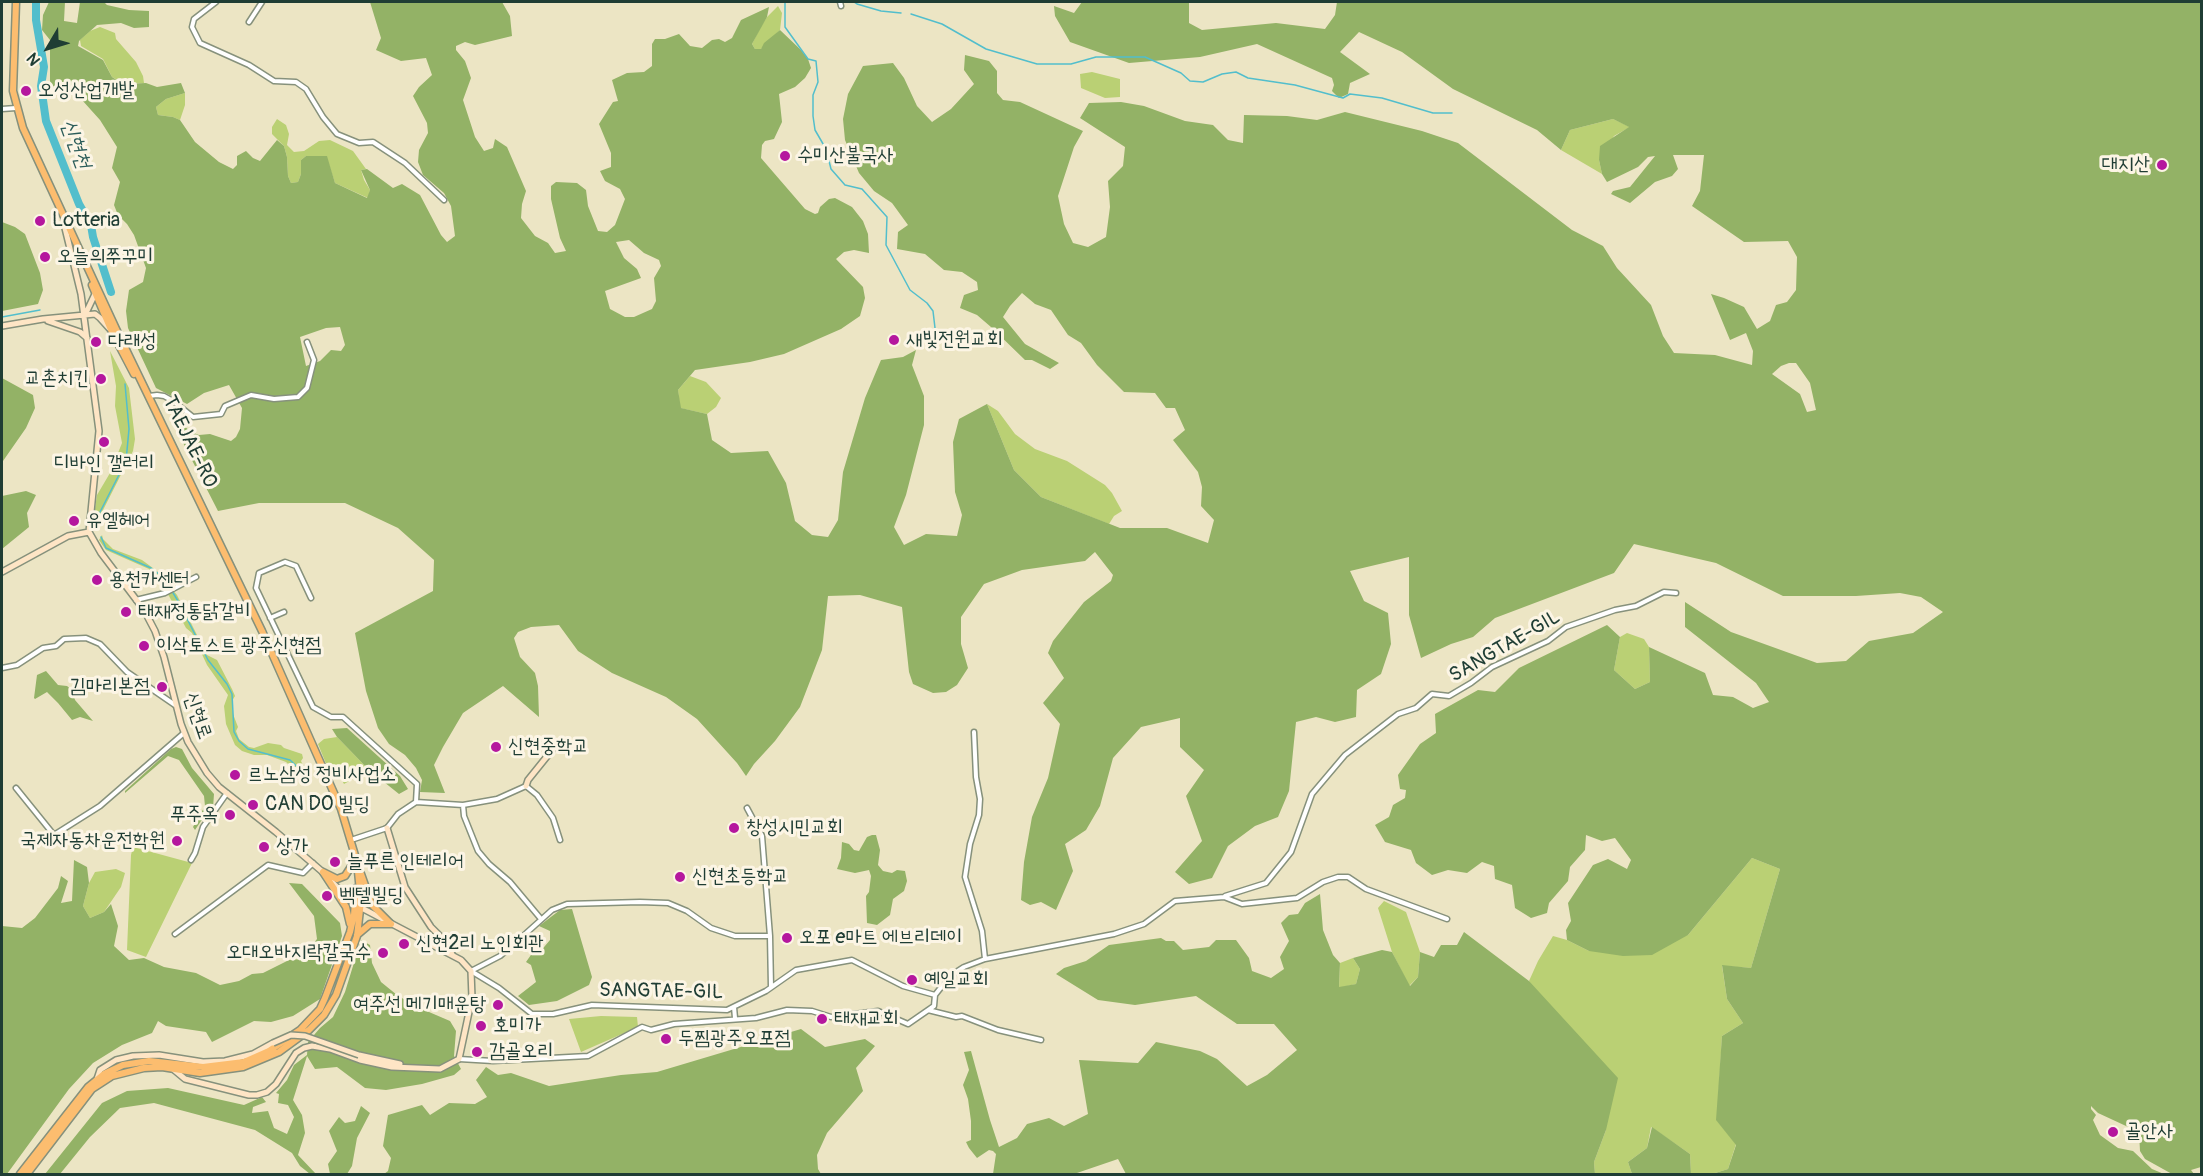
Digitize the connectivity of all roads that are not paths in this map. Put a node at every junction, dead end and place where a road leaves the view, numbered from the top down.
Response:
1 (14, 2) edge
2 (216, 2) edge
3 (262, 2) edge
4 (249, 22) dead end
5 (16, 108) junction
6 (2, 109) edge
7 (444, 200) dead end
8 (64, 224) junction
9 (97, 293) junction
10 (84, 316) junction
11 (44, 319) junction
12 (2, 326) edge
13 (112, 332) junction
14 (87, 338) junction
15 (307, 342) dead end
16 (149, 396) junction
17 (89, 532) junction
18 (2, 572) edge
19 (196, 577) dead end
20 (1676, 593) dead end
21 (311, 598) dead end
22 (136, 600) junction
23 (284, 612) dead end
24 (270, 618) junction
25 (2, 668) edge
26 (176, 706) junction
27 (974, 732) dead end
28 (184, 733) junction
29 (557, 744) dead end
30 (526, 786) junction
31 (16, 788) dead end
32 (227, 793) junction
33 (416, 802) junction
34 (463, 805) junction
35 (747, 808) dead end
36 (341, 809) junction
37 (387, 828) junction
38 (354, 839) junction
39 (560, 840) dead end
40 (191, 860) dead end
41 (356, 860) junction
42 (312, 863) junction
43 (323, 872) junction
44 (1224, 897) junction
45 (358, 906) junction
46 (541, 919) junction
47 (1447, 919) dead end
48 (391, 924) junction
49 (431, 927) junction
50 (350, 932) junction
51 (175, 934) dead end
52 (357, 936) junction
53 (770, 936) junction
54 (424, 941) junction
55 (453, 955) junction
56 (985, 958) junction
57 (471, 971) junction
58 (771, 988) junction
59 (935, 996) junction
60 (734, 1007) junction
61 (928, 1010) junction
62 (735, 1018) junction
63 (1041, 1040) dead end
64 (459, 1059) junction
65 (416, 1068) junction
66 (173, 1069) junction
67 (96, 1081) junction
68 (20, 1174) edge
69 (27, 1174) edge

1 - 5 main road, TAEJAE-RO
1 - 9 main road, TAEJAE-RO
2 - 7 street
3 - 4 street
5 - 6 street
5 - 8 main road, TAEJAE-RO
8 - 9 main road, TAEJAE-RO
8 - 10 main road
9 - 10 main road
9 - 13 main road, TAEJAE-RO
9 - 16 main road, TAEJAE-RO
10 - 11 main road
10 - 13 main road
10 - 14 main road
11 - 12 main road
11 - 14 main road
13 - 41 main road, TAEJAE-RO
14 - 17 main road
15 - 16 street
16 - 36 main road, TAEJAE-RO
17 - 18 main road
17 - 22 main road, 신현로
19 - 22 street
20 - 44 street, SANGTAE-GIL
21 - 24 street
22 - 26 main road, 신현로
23 - 24 street
24 - 33 street
25 - 26 street
26 - 28 main road, 신현로
27 - 56 street
28 - 31 street
28 - 32 main road, 신현로
29 - 30 main road
30 - 34 street
30 - 39 street
32 - 40 street
32 - 42 main road, 신현로
33 - 34 street
33 - 37 street
34 - 46 street
35 - 53 street
36 - 38 main road
36 - 41 main road, TAEJAE-RO
37 - 38 street
37 - 49 main road
38 - 41 main road
41 - 43 main road
41 - 45 main road, TAEJAE-RO
41 - 48 main road
42 - 43 main road, 신현로
42 - 51 street
43 - 45 main road, 신현로
43 - 50 main road
44 - 47 street, SANGTAE-GIL
44 - 56 street, SANGTAE-GIL
45 - 48 main road, 신현로
45 - 50 main road
45 - 52 main road
46 - 53 street
46 - 57 street
48 - 52 main road
48 - 54 main road, 신현로
49 - 54 main road
49 - 55 main road
50 - 67 main road
52 - 66 main road
53 - 58 street
54 - 55 main road, 신현로
55 - 57 main road, 신현로
56 - 59 street, SANGTAE-GIL
57 - 60 street, SANGTAE-GIL
57 - 64 main road
58 - 59 street, SANGTAE-GIL
58 - 60 street, SANGTAE-GIL
59 - 61 street
60 - 62 street
61 - 62 street
61 - 63 street
62 - 64 street
64 - 65 main road
65 - 66 main road
65 - 67 main road, bridge
66 - 69 main road
67 - 68 main road

